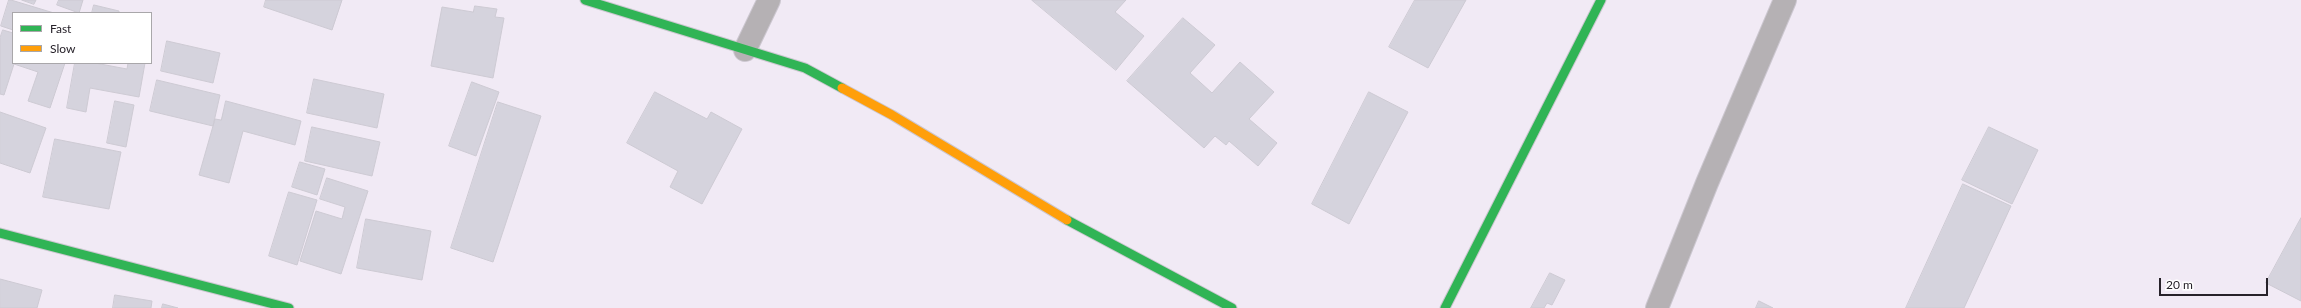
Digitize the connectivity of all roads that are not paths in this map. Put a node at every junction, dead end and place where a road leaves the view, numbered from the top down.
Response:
1 (585, 0) edge
2 (769, 0) edge
3 (1601, 0) edge
4 (1785, 0) edge
5 (745, 50) junction
6 (0, 233) edge
7 (288, 308) edge
8 (1232, 308) edge
9 (1445, 308) edge
10 (1657, 308) edge

1 - 5 street
2 - 5 street
3 - 9 street
4 - 10 street
5 - 8 street
6 - 7 street

